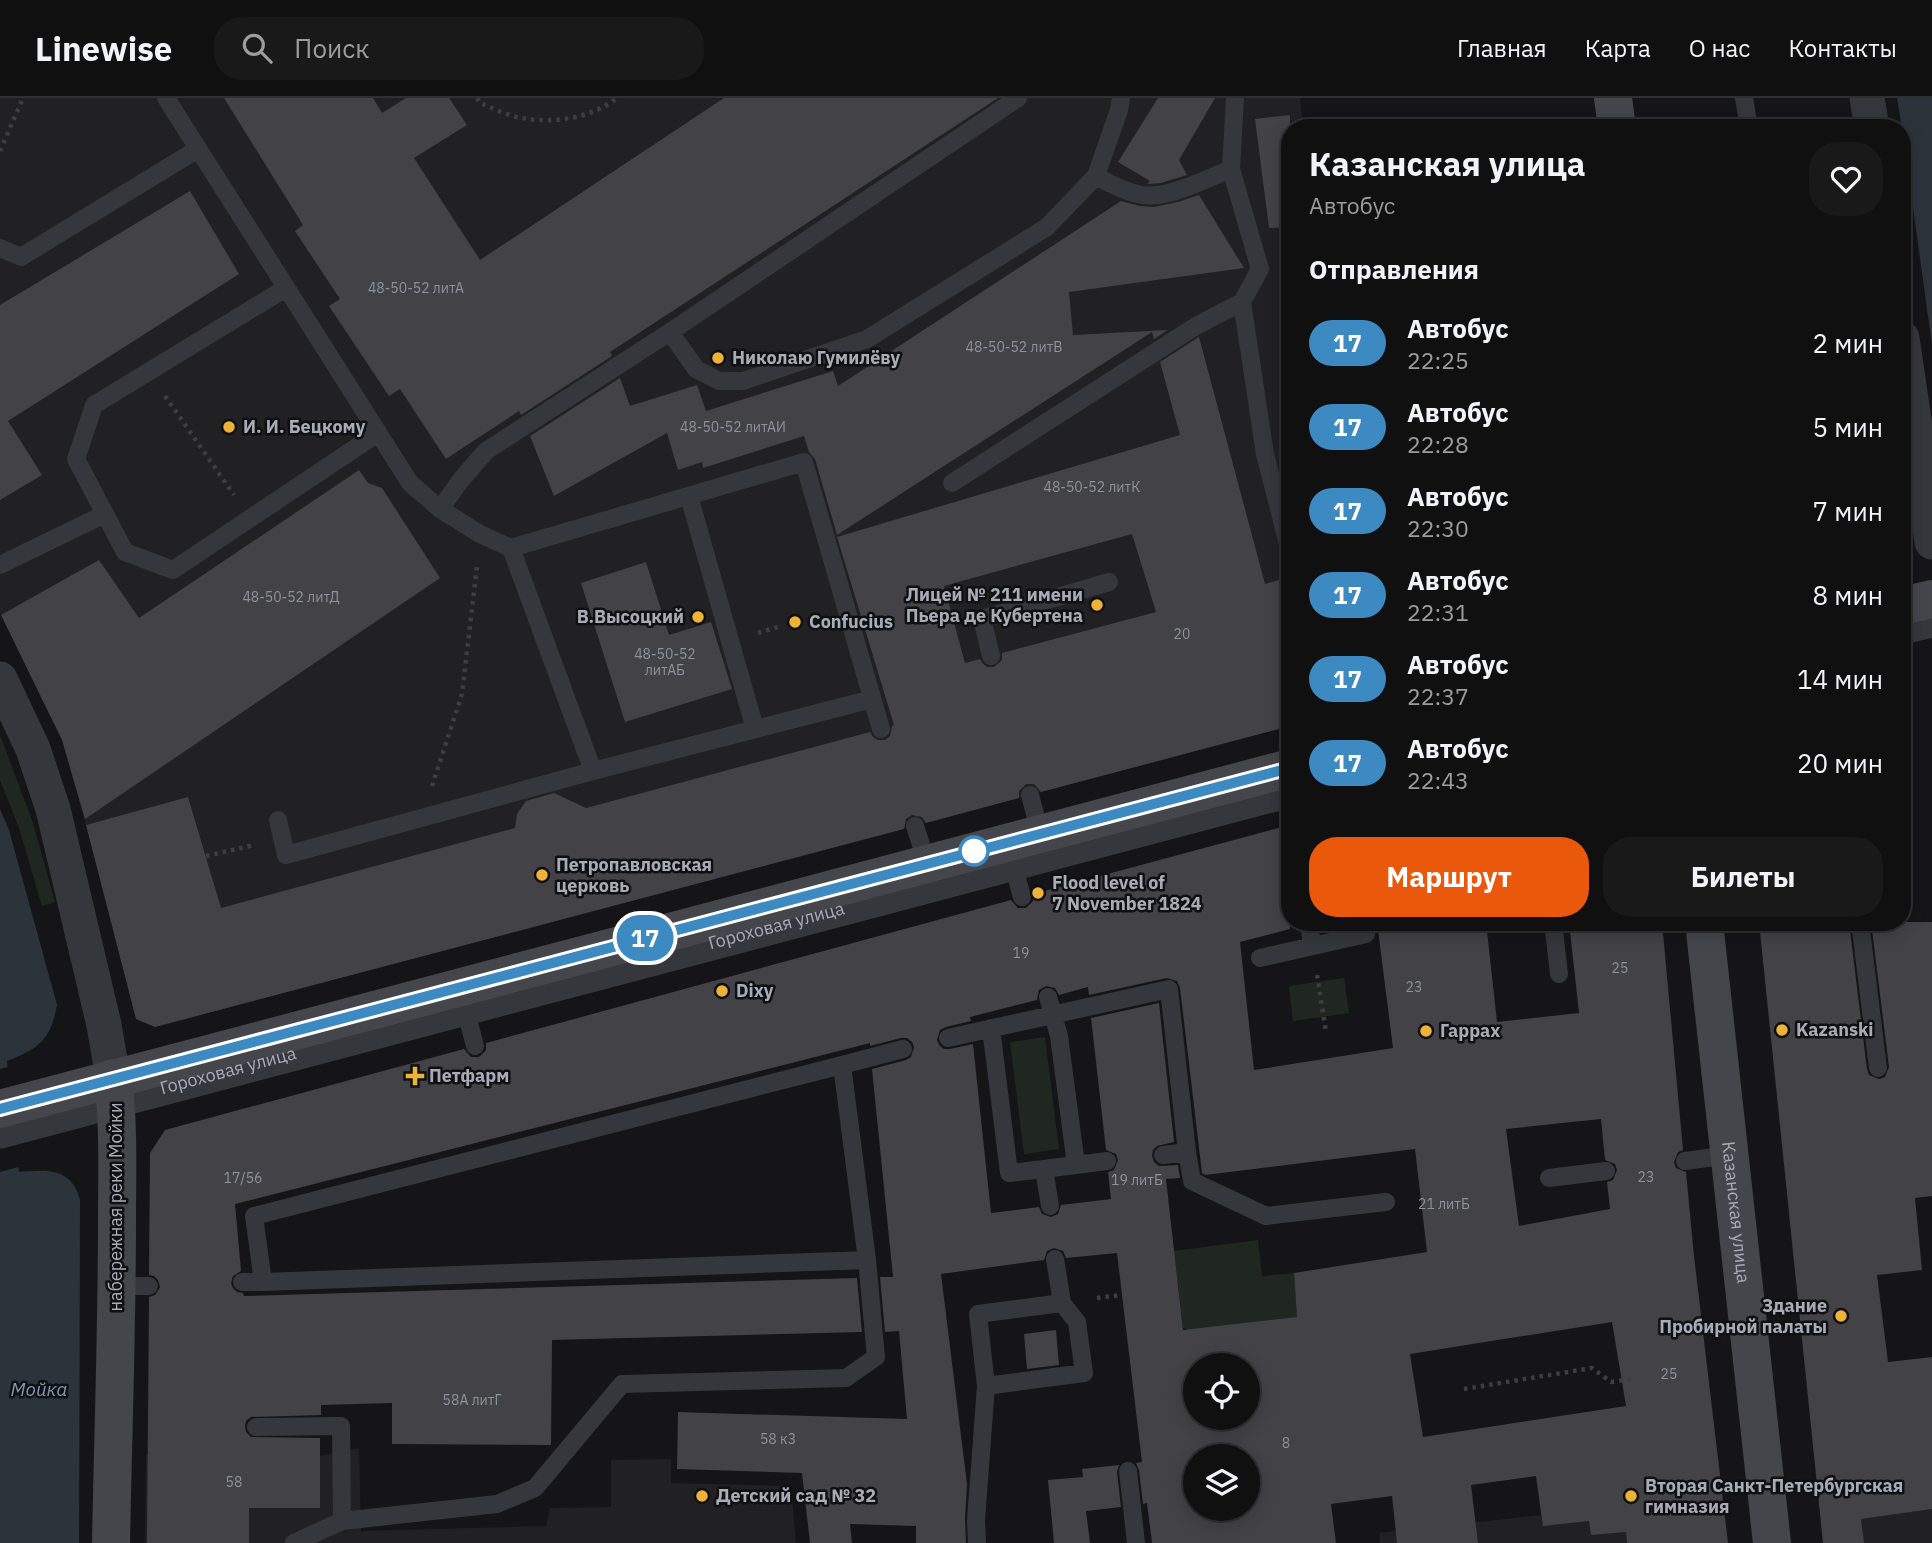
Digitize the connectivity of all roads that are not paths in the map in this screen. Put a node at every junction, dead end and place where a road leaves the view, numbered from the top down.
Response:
1 (166, 98) edge
2 (1018, 98) edge
3 (1121, 98) edge
4 (1235, 98) edge
5 (1613, 98) edge
6 (1744, 98) edge
7 (1867, 98) edge
8 (1616, 119) edge
9 (1748, 119) edge
10 (1870, 119) edge
11 (198, 149) junction
12 (1231, 169) junction
13 (1096, 176) junction
14 (0, 248) edge
15 (286, 288) junction
16 (1242, 302) junction
17 (670, 332) junction
18 (1911, 399) edge
19 (378, 433) junction
20 (952, 483) dead end
21 (689, 496) junction
22 (440, 509) junction
23 (105, 514) junction
24 (1281, 517) edge
25 (1932, 542) edge
26 (511, 548) junction
27 (0, 565) edge
28 (1109, 582) dead end
29 (1932, 599) edge
30 (1911, 604) edge
31 (1932, 620) edge
32 (1911, 625) edge
33 (991, 656) dead end
34 (0, 679) edge
35 (872, 699) junction
36 (755, 729) junction
37 (881, 729) dead end
38 (593, 771) junction
39 (1281, 785) edge
40 (1030, 795) dead end
41 (278, 820) dead end
42 (915, 826) dead end
43 (1020, 846) junction
44 (927, 863) junction
45 (1022, 897) dead end
46 (1310, 931) edge
47 (1554, 931) edge
48 (1705, 931) edge
49 (1861, 931) edge
50 (1366, 933) dead end
51 (1312, 946) junction
52 (1260, 958) dead end
53 (1559, 974) dead end
54 (1050, 1006) junction
55 (465, 1008) junction
56 (991, 1028) junction
57 (948, 1038) dead end
58 (475, 1046) dead end
59 (903, 1049) dead end
60 (842, 1065) junction
61 (1878, 1068) dead end
62 (114, 1089) junction
63 (10, 1117) edge
64 (1187, 1152) junction
65 (1163, 1154) dead end
66 (1730, 1156) junction
67 (1107, 1161) dead end
68 (1685, 1161) dead end
69 (1076, 1165) junction
70 (1044, 1169) junction
71 (1606, 1171) dead end
72 (1549, 1178) dead end
73 (1386, 1202) dead end
74 (1049, 1206) dead end
75 (1055, 1259) dead end
76 (867, 1260) junction
77 (242, 1282) dead end
78 (263, 1282) junction
79 (1062, 1303) junction
80 (986, 1386) junction
81 (256, 1427) dead end
82 (1128, 1471) dead end
83 (342, 1521) junction
84 (111, 1543) edge
85 (294, 1543) edge
86 (978, 1543) edge
87 (1136, 1543) edge
88 (1772, 1543) edge

1 - 11 lane
2 - 17 lane
3 - 13 lane
4 - 12 lane
5 - 8 street
6 - 9 lane
7 - 10 street
11 - 14 lane
11 - 15 lane
12 - 13 lane
12 - 16 lane
13 - 17 lane
15 - 19 lane
15 - 23 lane
16 - 20 lane
16 - 24 lane
17 - 22 lane
18 - 25 street
19 - 22 lane
19 - 23 lane
21 - 26 lane
21 - 35 lane
21 - 36 lane
22 - 26 lane
23 - 27 lane
26 - 38 lane
28 - 33 lane
29 - 30 street
31 - 32 street
34 - 62 street, набережная реки Мойки
35 - 36 lane
35 - 37 lane
36 - 38 lane
38 - 41 lane
39 - 43 street, Гороховая улица
40 - 43 lane
42 - 44 lane
43 - 44 street, Гороховая улица
43 - 45 lane
43 - 55 street, Гороховая улица
44 - 62 street, Гороховая улица
46 - 51 lane
47 - 53 lane
48 - 66 street, Казанская улица
49 - 61 lane
50 - 51 lane
51 - 52 lane
54 - 56 lane
54 - 64 lane
54 - 69 lane
55 - 58 lane
55 - 62 street, Гороховая улица
56 - 57 lane
56 - 70 lane
59 - 60 lane
60 - 76 lane
60 - 78 lane
62 - 63 street, Гороховая улица
62 - 84 street, набережная реки Мойки
64 - 65 lane
64 - 73 lane
66 - 68 lane
66 - 88 street, Казанская улица
67 - 69 lane
69 - 70 lane
70 - 74 lane
71 - 72 lane
75 - 79 lane
76 - 78 lane
76 - 83 lane
77 - 78 lane
79 - 80 lane
79 - 80 lane
80 - 86 lane
81 - 83 lane
82 - 87 lane
83 - 85 lane

